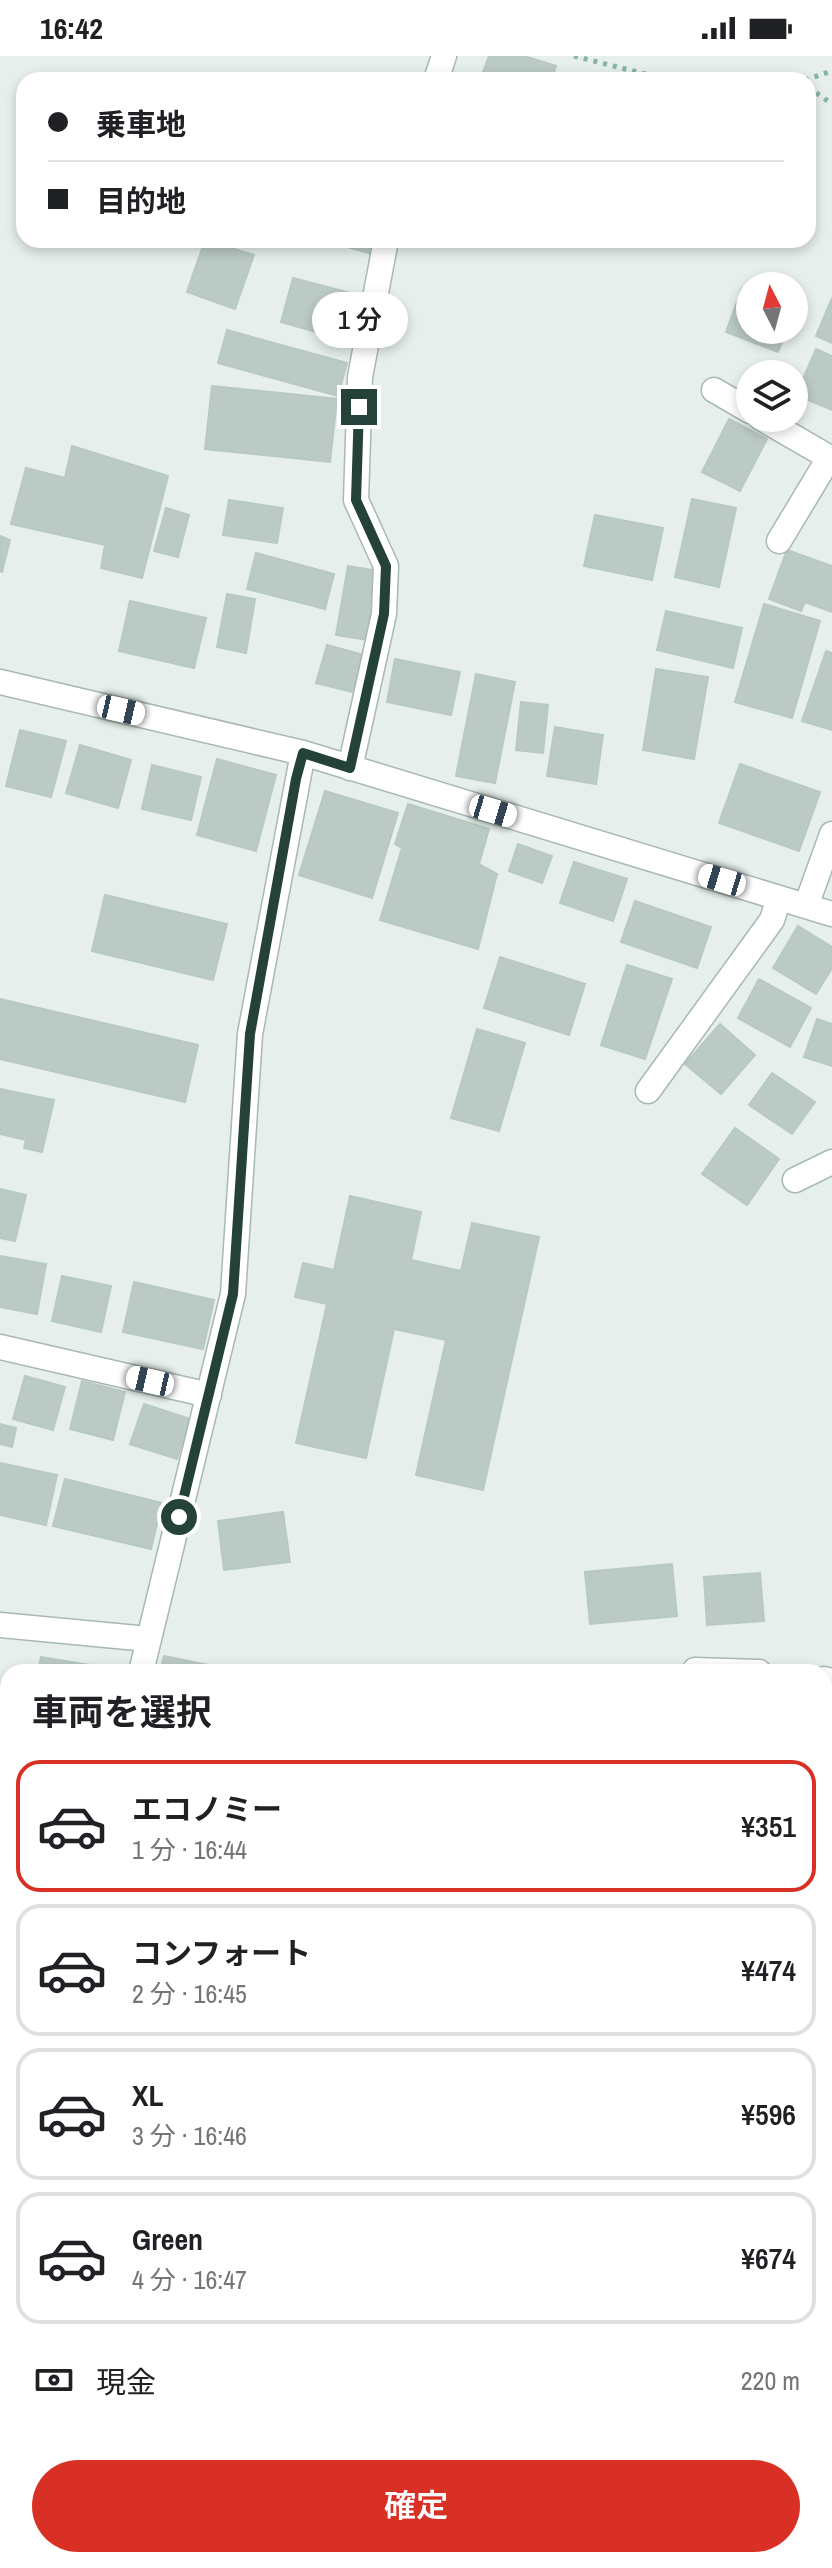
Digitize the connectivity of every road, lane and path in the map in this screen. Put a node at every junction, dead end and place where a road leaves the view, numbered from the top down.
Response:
1 (574, 56) edge
2 (637, 72) edge
3 (384, 248) edge
4 (714, 390) dead end
5 (736, 403) edge
6 (785, 432) edge
7 (830, 458) edge
8 (779, 541) dead end
9 (0, 682) edge
10 (303, 753) junction
11 (350, 768) junction
12 (832, 834) edge
13 (779, 898) junction
14 (806, 906) junction
15 (832, 914) edge
16 (648, 1091) dead end
17 (832, 1162) edge
18 (795, 1180) dead end
19 (0, 1347) edge
20 (209, 1395) junction
21 (0, 1625) edge
22 (148, 1639) junction
23 (143, 1664) edge

1 - 2 path
3 - 11 street
4 - 5 street
6 - 7 street
7 - 8 street
9 - 10 street
10 - 11 street
10 - 20 street
11 - 13 street
12 - 14 street
13 - 14 street
13 - 16 street
14 - 15 street
17 - 18 street
19 - 20 street
20 - 22 street
21 - 22 street
22 - 23 street

